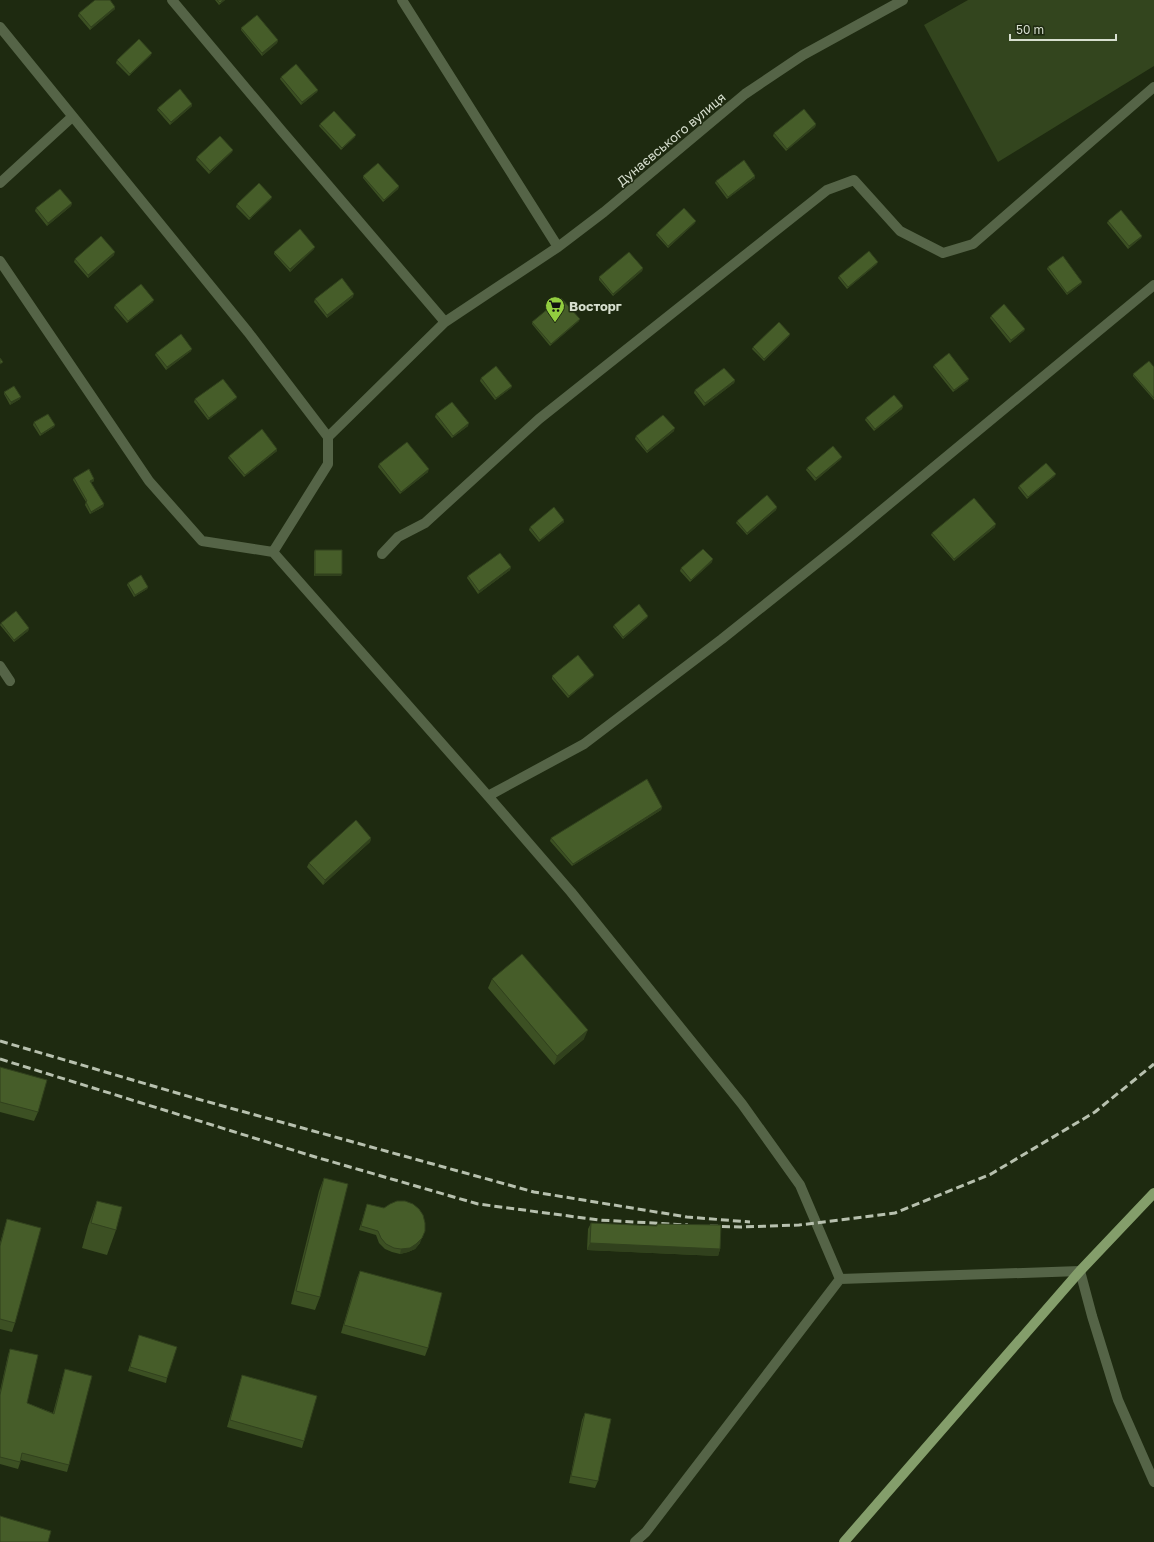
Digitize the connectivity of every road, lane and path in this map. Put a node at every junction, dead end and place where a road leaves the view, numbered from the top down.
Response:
1 (172, 0) edge
2 (402, 0) edge
3 (903, 0) edge
4 (0, 27) edge
5 (1154, 87) edge
6 (72, 116) junction
7 (0, 183) edge
8 (558, 247) junction
9 (0, 261) edge
10 (1154, 285) edge
11 (444, 322) junction
12 (328, 437) junction
13 (273, 552) junction
14 (382, 554) dead end
15 (0, 666) edge
16 (10, 681) dead end
17 (488, 796) junction
18 (1154, 1193) edge
19 (1080, 1271) junction
20 (840, 1279) junction
21 (1154, 1482) edge
22 (635, 1542) edge
23 (844, 1542) edge

1 - 11 street
2 - 8 street
3 - 8 street, Дунаєвського вулиця
4 - 6 street
5 - 14 street
6 - 7 street
6 - 12 street
8 - 11 street, Дунаєвського вулиця
9 - 13 street
10 - 17 street
11 - 12 street, Дунаєвського вулиця
12 - 13 street
13 - 17 street
15 - 16 street
17 - 20 street
18 - 19 main road
19 - 20 street
19 - 21 street
19 - 23 main road
20 - 22 street

